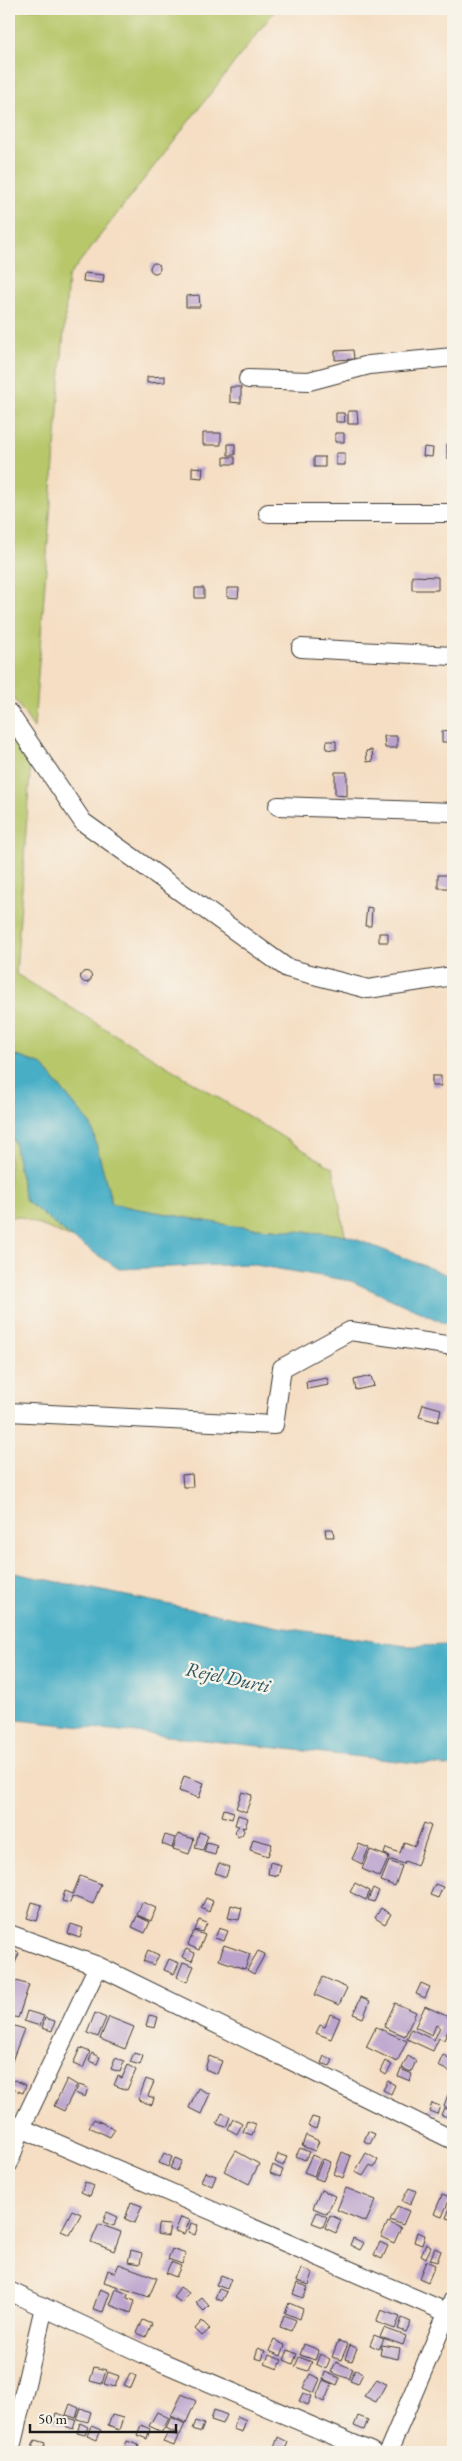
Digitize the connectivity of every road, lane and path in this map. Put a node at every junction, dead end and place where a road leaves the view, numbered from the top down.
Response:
1 (453, 356) edge
2 (248, 379) dead end
3 (268, 512) dead end
4 (453, 513) edge
5 (301, 648) dead end
6 (453, 656) edge
7 (9, 713) edge
8 (278, 806) dead end
9 (453, 812) edge
10 (453, 976) edge
11 (453, 1346) edge
12 (9, 1412) edge
13 (9, 1934) edge
14 (98, 1966) junction
15 (21, 2128) junction
16 (453, 2140) edge
17 (9, 2163) edge
18 (9, 2291) edge
19 (44, 2307) junction
20 (451, 2309) edge
21 (10, 2452) edge
22 (372, 2452) edge
23 (388, 2452) edge

1 - 2 street
3 - 4 street
5 - 6 street
7 - 10 street
8 - 9 street
11 - 12 street
13 - 14 street
14 - 15 street
14 - 16 street
15 - 17 street
15 - 20 street
18 - 19 street
19 - 21 street
19 - 22 street
20 - 23 street

